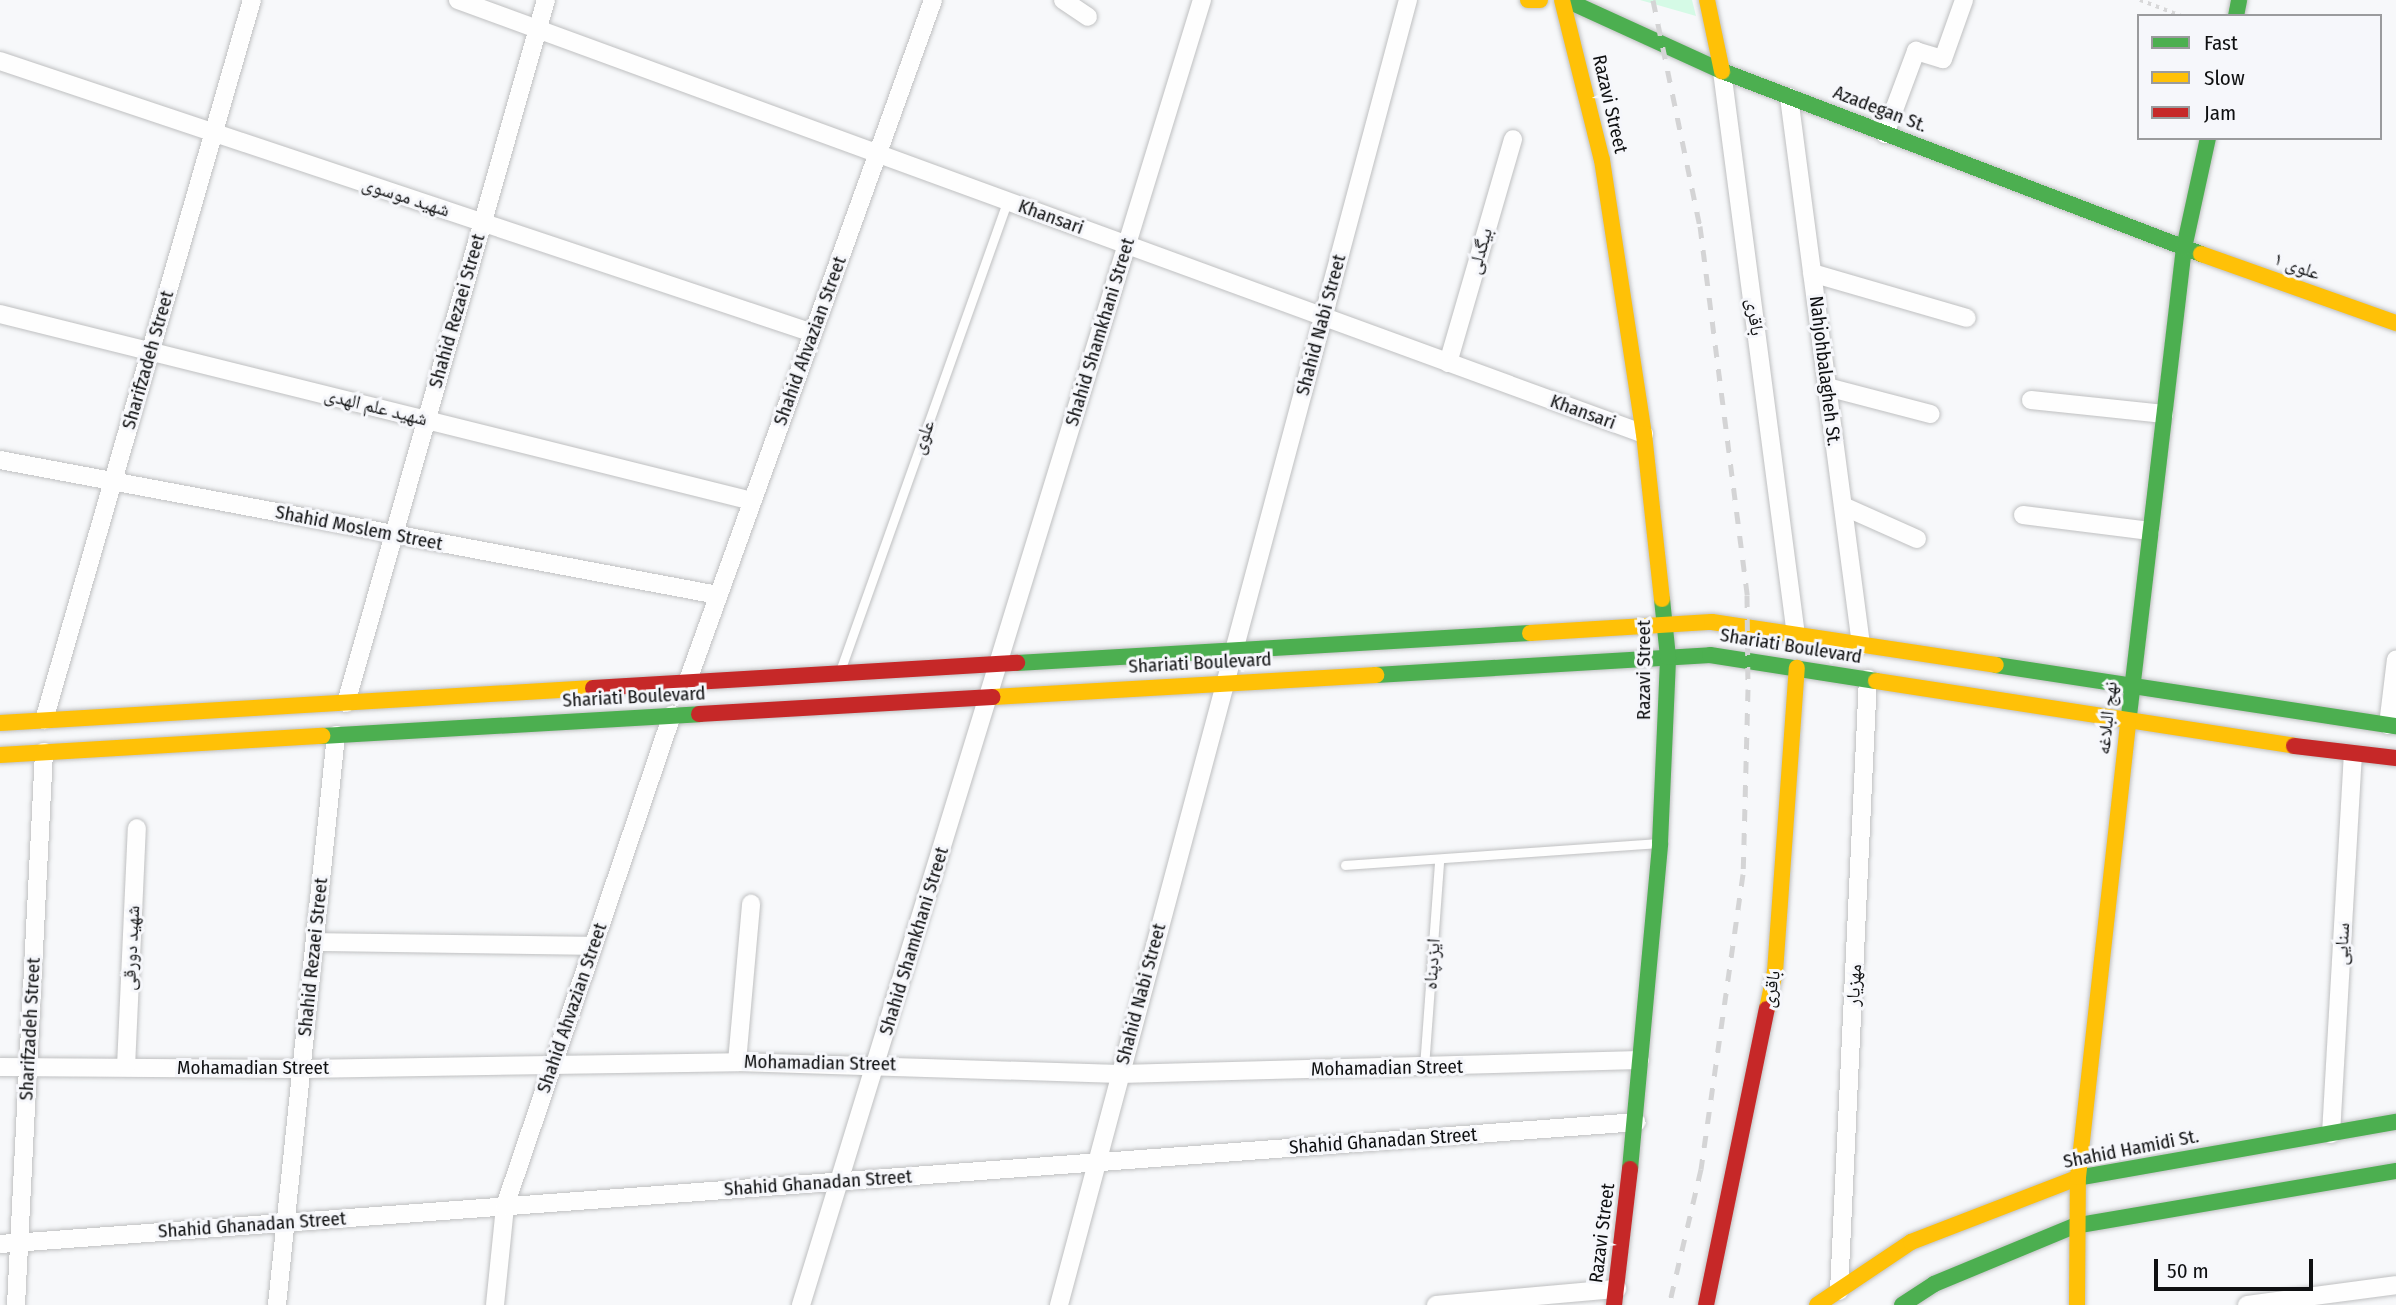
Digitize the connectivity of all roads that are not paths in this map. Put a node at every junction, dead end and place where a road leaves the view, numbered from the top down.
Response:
1 (252, 0) edge
2 (458, 0) edge
3 (546, 0) edge
4 (933, 0) edge
5 (1063, 0) edge
6 (1202, 0) edge
7 (1408, 0) edge
8 (1528, 0) edge
9 (1540, 0) edge
10 (1564, 0) edge
11 (1707, 0) edge
12 (1964, 0) edge
13 (1088, 17) dead end
14 (537, 29) junction
15 (0, 61) edge
16 (1723, 71) junction
17 (1789, 97) junction
18 (214, 133) junction
19 (1885, 134) junction
20 (1513, 139) dead end
21 (2208, 140) edge
22 (877, 154) junction
23 (1007, 201) junction
24 (482, 222) junction
25 (1127, 245) junction
26 (2184, 248) junction
27 (1812, 273) junction
28 (0, 314) edge
29 (1323, 317) junction
30 (1967, 318) dead end
31 (2396, 323) edge
32 (813, 333) junction
33 (150, 351) junction
34 (1448, 363) junction
35 (1827, 387) junction
36 (2031, 400) dead end
37 (1931, 414) dead end
38 (2164, 414) junction
39 (426, 420) junction
40 (1644, 434) junction
41 (0, 460) edge
42 (113, 481) junction
43 (752, 501) junction
44 (1843, 506) junction
45 (2023, 515) dead end
46 (2150, 531) junction
47 (394, 534) junction
48 (1917, 539) dead end
49 (718, 595) junction
50 (1666, 625) junction
51 (1796, 635) junction
52 (1861, 645) junction
53 (1233, 650) junction
54 (1668, 657) junction
55 (2396, 659) edge
56 (998, 664) junction
57 (1797, 668) junction
58 (839, 674) junction
59 (1868, 680) junction
60 (687, 682) junction
61 (1223, 683) junction
62 (2132, 688) junction
63 (987, 697) junction
64 (346, 703) junction
65 (672, 715) junction
66 (44, 720) junction
67 (2128, 720) junction
68 (0, 723) edge
69 (2392, 725) edge
70 (337, 735) junction
71 (44, 752) junction
72 (0, 755) edge
73 (2353, 755) junction
74 (2396, 758) edge
75 (137, 828) dead end
76 (1660, 843) junction
77 (1439, 861) junction
78 (1345, 865) dead end
79 (751, 904) dead end
80 (315, 942) junction
81 (593, 946) junction
82 (1640, 1060) junction
83 (737, 1062) junction
84 (553, 1063) junction
85 (878, 1063) junction
86 (0, 1067) edge
87 (28, 1067) junction
88 (1424, 1067) junction
89 (126, 1068) junction
90 (301, 1069) junction
91 (1120, 1074) junction
92 (1636, 1122) junction
93 (2396, 1122) edge
94 (2331, 1134) junction
95 (1097, 1162) junction
96 (2395, 1175) edge
97 (2078, 1177) junction
98 (838, 1182) junction
99 (505, 1206) junction
100 (285, 1223) junction
101 (2074, 1226) junction
102 (19, 1242) junction
103 (0, 1244) edge
104 (2396, 1285) edge
105 (1839, 1291) junction
106 (1616, 1297) edge
107 (16, 1305) edge
108 (277, 1305) edge
109 (495, 1305) edge
110 (801, 1305) edge
111 (1059, 1305) edge
112 (1436, 1305) edge
113 (1706, 1305) edge
114 (1817, 1305) edge
115 (1902, 1305) edge
116 (2077, 1305) edge
117 (2247, 1305) edge

1 - 18 street, Sharifzadeh Street
2 - 14 street, Khansari
3 - 14 street, Shahid Rezaei Street
4 - 22 street, Shahid Ahvazian Street
5 - 13 street
6 - 25 street, Shahid Shamkhani Street
7 - 29 street, Shahid Nabi Street
8 - 9 main road
10 - 16 main road, Azadegan St.
10 - 40 main road, Razavi Street
11 - 16 main road, باقری
12 - 19 street
14 - 22 street, Khansari
14 - 24 street, Shahid Rezaei Street
15 - 18 street, شهید موسوی
16 - 17 main road, Azadegan St.
16 - 51 street, باقری
17 - 19 main road, Azadegan St.
17 - 27 street, Nahjohbalagheh St.
18 - 24 street, شهید موسوی
18 - 33 street, Sharifzadeh Street
19 - 26 main road, Azadegan St.
20 - 34 street, بیگدلی
21 - 26 main road, نهج البلاغه
22 - 23 street, Khansari
22 - 32 street, Shahid Ahvazian Street
23 - 25 street, Khansari
23 - 58 lane, علوی
24 - 32 street, شهید موسوی
24 - 39 street, Shahid Rezaei Street
25 - 29 street, Khansari
25 - 56 street, Shahid Shamkhani Street
26 - 31 main road, علوی ۱
26 - 38 main road, نهج البلاغه
27 - 30 street
27 - 35 street, Nahjohbalagheh St.
28 - 33 street, شهید علم الهدی
29 - 34 street, Khansari
29 - 53 street, Shahid Nabi Street
32 - 43 street, Shahid Ahvazian Street
33 - 39 street, شهید علم الهدی
33 - 42 street, Sharifzadeh Street
34 - 40 street, Khansari
35 - 37 street
35 - 44 street, Nahjohbalagheh St.
36 - 38 street
38 - 46 main road, نهج البلاغه
39 - 43 street, شهید علم الهدی
39 - 47 street, Shahid Rezaei Street
40 - 50 main road, Razavi Street
41 - 42 street, Shahid Moslem Street
42 - 47 street, Shahid Moslem Street
42 - 66 street, Sharifzadeh Street
43 - 49 street, Shahid Ahvazian Street
44 - 48 street
44 - 52 street, Nahjohbalagheh St.
45 - 46 street
46 - 62 main road, نهج البلاغه
47 - 49 street, Shahid Moslem Street
47 - 64 street, Shahid Rezaei Street
49 - 60 street, Shahid Ahvazian Street
50 - 51 main road, Shariati Boulevard
50 - 53 main road, Shariati Boulevard
50 - 54 main road, Razavi Street
51 - 52 main road, Shariati Boulevard
52 - 62 main road, Shariati Boulevard
53 - 56 main road, Shariati Boulevard
53 - 61 street, Shahid Nabi Street
54 - 57 main road, Shariati Boulevard
54 - 61 main road, Shariati Boulevard
54 - 76 main road, Razavi Street
55 - 69 street
56 - 58 main road, Shariati Boulevard
56 - 63 street, Shahid Shamkhani Street
57 - 59 main road, Shariati Boulevard
57 - 113 main road, باقری
58 - 60 main road, Shariati Boulevard
59 - 67 main road, Shariati Boulevard
59 - 105 street, مهزیار
60 - 64 main road, Shariati Boulevard
61 - 63 main road, Shariati Boulevard
61 - 91 street, Shahid Nabi Street
62 - 67 main road, نهج البلاغه
62 - 69 main road, Shariati Boulevard
63 - 65 main road, Shariati Boulevard
63 - 85 street, Shahid Shamkhani Street
64 - 66 main road, Shariati Boulevard
65 - 70 main road, Shariati Boulevard
65 - 81 street, Shahid Ahvazian Street
66 - 68 main road, Shariati Boulevard
67 - 73 main road, Shariati Boulevard
67 - 97 main road, نهج البلاغه
70 - 71 main road, Shariati Boulevard
70 - 80 street, Shahid Rezaei Street
71 - 72 main road, Shariati Boulevard
71 - 87 street, Sharifzadeh Street
73 - 74 main road, Shariati Boulevard
73 - 94 street, سنایی
75 - 89 street, شهید دورقی
76 - 77 lane
76 - 82 main road, Razavi Street
77 - 78 lane
77 - 88 lane, ایزدپناه
79 - 83 street
80 - 81 street
80 - 90 street, Shahid Rezaei Street
81 - 84 street, Shahid Ahvazian Street
82 - 88 street, Mohamadian Street
82 - 92 main road, Razavi Street
83 - 84 street, Mohamadian Street
83 - 85 street, Mohamadian Street
84 - 90 street, Mohamadian Street
84 - 99 street, Shahid Ahvazian Street
85 - 91 street, Mohamadian Street
85 - 98 street, Shahid Shamkhani Street
86 - 87 street, Mohamadian Street
87 - 89 street, Mohamadian Street
87 - 102 street, Sharifzadeh Street
88 - 91 street, Mohamadian Street
89 - 90 street, Mohamadian Street
90 - 100 street, Shahid Rezaei Street
91 - 95 street, Shahid Nabi Street
92 - 95 street, Shahid Ghanadan Street
92 - 106 main road, Razavi Street
93 - 94 main road, Shahid Hamidi St.
94 - 97 main road, Shahid Hamidi St.
95 - 98 street, Shahid Ghanadan Street
95 - 111 street, Shahid Nabi Street
96 - 101 main road
97 - 101 main road, نهج البلاغه
97 - 105 main road, Shahid Hamidi St.
98 - 99 street, Shahid Ghanadan Street
98 - 110 street, Shahid Shamkhani Street
99 - 100 street, Shahid Ghanadan Street
99 - 109 street, Shahid Ahvazian Street
100 - 102 street, Shahid Ghanadan Street
100 - 108 street, Shahid Rezaei Street
101 - 115 main road
101 - 116 main road, نهج البلاغه
102 - 103 street, Shahid Ghanadan Street
102 - 107 street, Sharifzadeh Street
104 - 117 street
105 - 114 main road, Shahid Hamidi St.
106 - 112 street

